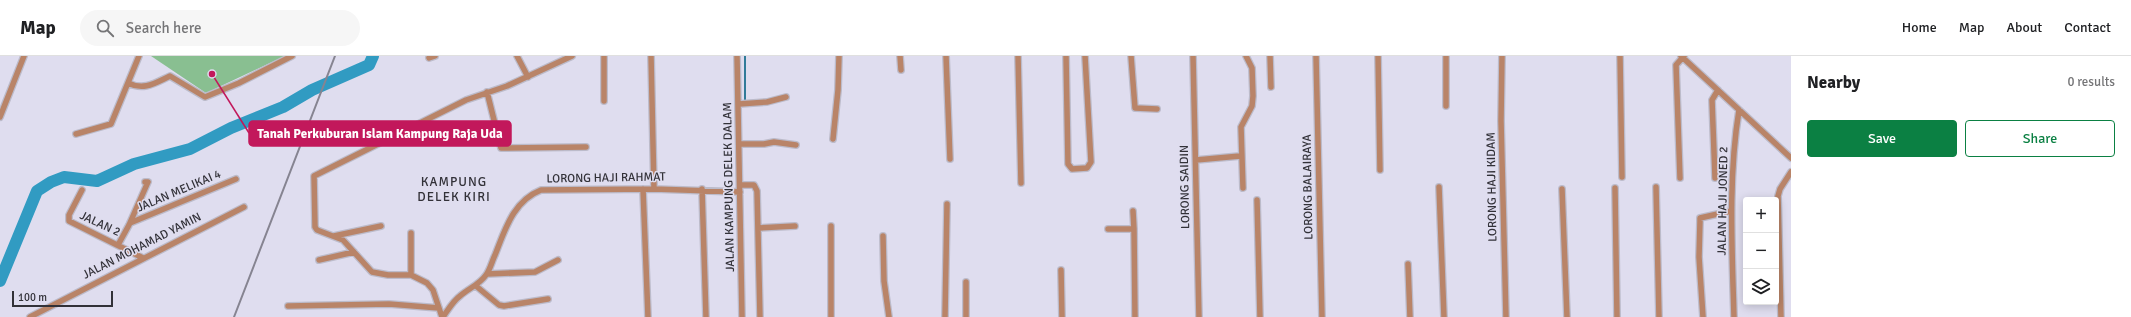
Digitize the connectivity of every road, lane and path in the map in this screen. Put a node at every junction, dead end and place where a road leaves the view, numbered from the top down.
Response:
1 (24, 56) edge
2 (139, 56) edge
3 (292, 56) edge
4 (435, 56) edge
5 (517, 56) edge
6 (572, 56) edge
7 (604, 56) edge
8 (651, 56) edge
9 (737, 56) edge
10 (839, 56) edge
11 (900, 56) edge
12 (946, 56) edge
13 (1018, 56) edge
14 (1066, 56) edge
15 (1086, 56) edge
16 (1131, 56) edge
17 (1193, 56) edge
18 (1246, 56) edge
19 (1270, 56) edge
20 (1316, 56) edge
21 (1378, 56) edge
22 (1446, 56) edge
23 (1502, 56) edge
24 (1620, 56) edge
25 (1682, 56) edge
26 (429, 58) dead end
27 (901, 70) dead end
28 (528, 77) junction
29 (128, 83) junction
30 (1271, 87) dead end
31 (1718, 90) junction
32 (487, 92) junction
33 (786, 97) dead end
34 (604, 101) dead end
35 (739, 104) junction
36 (1446, 106) dead end
37 (1158, 108) dead end
38 (1739, 110) junction
39 (0, 117) edge
40 (76, 134) dead end
41 (833, 139) dead end
42 (740, 144) junction
43 (796, 145) dead end
44 (586, 147) dead end
45 (1240, 156) junction
46 (1791, 158) edge
47 (950, 159) dead end
48 (1196, 160) junction
49 (1380, 170) dead end
50 (1791, 172) edge
51 (1622, 177) dead end
52 (1680, 178) dead end
53 (1715, 178) dead end
54 (236, 179) dead end
55 (144, 182) dead end
56 (1021, 183) dead end
57 (744, 185) junction
58 (1439, 187) dead end
59 (1656, 187) dead end
60 (654, 188) junction
61 (1242, 188) dead end
62 (1615, 188) dead end
63 (643, 189) junction
64 (702, 189) junction
65 (1562, 189) dead end
66 (82, 190) dead end
67 (740, 192) junction
68 (1257, 200) dead end
69 (946, 204) dead end
70 (244, 207) dead end
71 (1133, 211) dead end
72 (1731, 211) junction
73 (130, 223) junction
74 (381, 226) dead end
75 (795, 226) dead end
76 (831, 226) dead end
77 (758, 228) junction
78 (1108, 229) dead end
79 (1134, 229) junction
80 (411, 233) dead end
81 (334, 236) junction
82 (883, 236) dead end
83 (118, 245) junction
84 (354, 252) junction
85 (143, 258) junction
86 (320, 260) dead end
87 (558, 260) dead end
88 (1408, 264) dead end
89 (1061, 270) dead end
90 (487, 274) junction
91 (411, 275) junction
92 (966, 282) dead end
93 (476, 286) junction
94 (548, 299) dead end
95 (288, 306) dead end
96 (439, 308) junction
97 (30, 317) edge
98 (443, 317) edge
99 (648, 317) edge
100 (706, 317) edge
101 (742, 317) edge
102 (760, 317) edge
103 (831, 317) edge
104 (889, 317) edge
105 (945, 317) edge
106 (966, 317) edge
107 (1062, 317) edge
108 (1135, 317) edge
109 (1199, 317) edge
110 (1260, 317) edge
111 (1322, 317) edge
112 (1410, 317) edge
113 (1444, 317) edge
114 (1506, 317) edge
115 (1567, 317) edge
116 (1617, 317) edge
117 (1659, 317) edge
118 (1703, 317) edge
119 (1734, 317) edge
120 (1781, 317) edge

1 - 39 street
2 - 29 street
3 - 29 street
4 - 26 street
5 - 28 street
6 - 28 street
7 - 34 street
8 - 60 street
9 - 35 street, JALAN KAMPUNG DELEK DALAM
10 - 41 street
11 - 27 street
12 - 47 street
13 - 56 street
14 - 15 street
16 - 37 street
17 - 48 street, LORONG SAIDIN
18 - 45 street
19 - 30 street
20 - 111 street, LORONG BALAIRAYA
21 - 49 street
22 - 36 street
23 - 114 street, LORONG HAJI KIDAM
24 - 51 street
25 - 31 street
25 - 52 street
28 - 32 street
29 - 40 street
31 - 38 street
31 - 53 street
32 - 44 street
32 - 81 street
33 - 35 street
35 - 42 street, JALAN KAMPUNG DELEK DALAM
38 - 46 street
38 - 72 street, JALAN HAJI JONED 2
42 - 43 street
42 - 57 street, JALAN KAMPUNG DELEK DALAM
45 - 48 street
45 - 61 street
48 - 109 street, LORONG SAIDIN
50 - 120 street
54 - 73 street, JALAN MELIKAI 4
55 - 73 street
57 - 67 street, JALAN KAMPUNG DELEK DALAM
57 - 77 street
58 - 113 street
59 - 117 street
60 - 63 street, LORONG HAJI RAHMAT
60 - 64 street, LORONG HAJI RAHMAT
62 - 116 street
63 - 90 street, LORONG HAJI RAHMAT
63 - 99 street
64 - 67 street, LORONG HAJI RAHMAT
64 - 100 street
65 - 115 street
66 - 83 street, JALAN 2
67 - 101 street, JALAN KAMPUNG DELEK DALAM
68 - 110 street
69 - 105 street
70 - 85 street, JALAN MOHAMAD YAMIN
71 - 79 street
72 - 118 street
72 - 119 street, JALAN HAJI JONED 2
73 - 83 street
74 - 81 street
75 - 77 street
76 - 103 street
77 - 102 street
78 - 79 street
79 - 108 street
80 - 91 street
81 - 84 street
82 - 104 street
83 - 85 street, JALAN 2
84 - 86 street
84 - 91 street
85 - 97 street, JALAN MOHAMAD YAMIN
87 - 90 street
88 - 112 street
89 - 107 street
90 - 93 street, LORONG HAJI RAHMAT
91 - 96 street
92 - 106 street
93 - 94 street
93 - 98 street, LORONG HAJI RAHMAT
95 - 96 street
96 - 98 street

